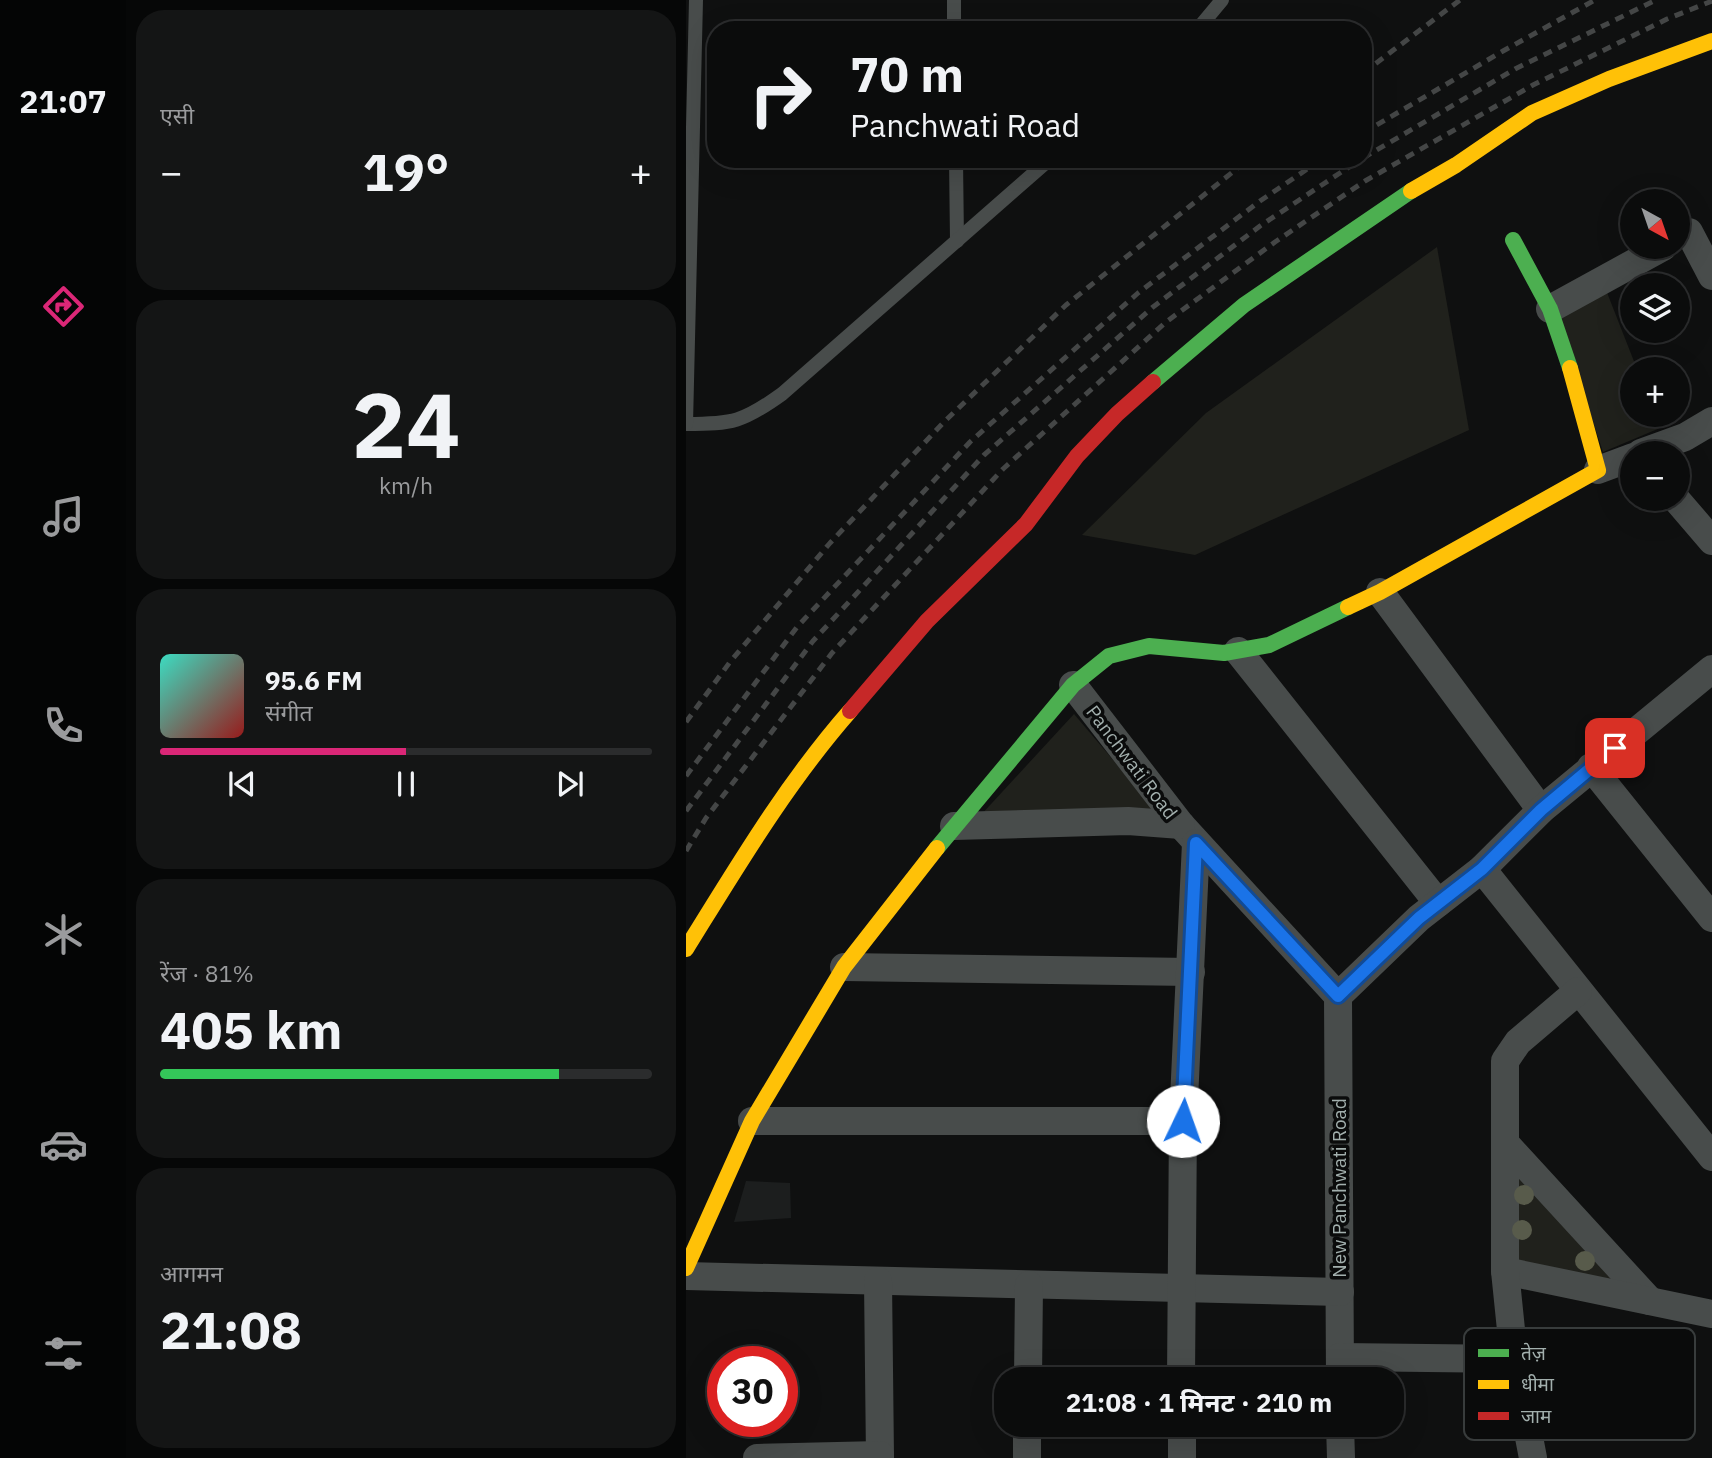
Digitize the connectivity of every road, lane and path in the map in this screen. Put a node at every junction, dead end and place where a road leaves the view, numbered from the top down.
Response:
1 (696, 0) edge
2 (954, 0) edge
3 (1222, 0) edge
4 (954, 21) edge
5 (1205, 21) edge
6 (1712, 41) edge
7 (956, 168) edge
8 (1040, 168) edge
9 (1693, 231) edge
10 (1513, 240) dead end
11 (957, 241) junction
12 (1640, 259) edge
13 (1712, 276) edge
14 (1550, 309) junction
15 (1712, 421) edge
16 (686, 424) edge
17 (1674, 441) edge
18 (1620, 462) edge
19 (1598, 470) junction
20 (1689, 511) edge
21 (1708, 528) edge
22 (1380, 592) junction
23 (1238, 651) junction
24 (1711, 671) edge
25 (1073, 685) junction
26 (1591, 767) junction
27 (1541, 810) junction
28 (954, 826) junction
29 (1188, 834) junction
30 (1482, 869) junction
31 (1438, 903) junction
32 (1712, 918) edge
33 (686, 949) edge
34 (844, 967) junction
35 (1191, 972) junction
36 (1577, 991) junction
37 (1338, 996) junction
38 (752, 1121) junction
39 (1183, 1121) junction
40 (1505, 1143) junction
41 (1712, 1157) edge
42 (686, 1268) edge
43 (1505, 1271) junction
44 (686, 1276) edge
45 (878, 1281) junction
46 (1028, 1285) junction
47 (1181, 1289) junction
48 (1340, 1292) junction
49 (1650, 1301) junction
50 (1712, 1314) edge
51 (1511, 1328) edge
52 (1464, 1362) edge
53 (1028, 1367) edge
54 (1181, 1367) edge
55 (1340, 1367) edge
56 (1359, 1367) edge
57 (1027, 1437) edge
58 (1182, 1437) edge
59 (1340, 1437) edge
60 (1530, 1440) edge
61 (880, 1456) edge
62 (757, 1458) edge
63 (1027, 1458) edge
64 (1182, 1458) edge
65 (1340, 1458) edge
66 (1533, 1458) edge

1 - 16 lane
2 - 4 lane
3 - 5 lane
6 - 33 street
7 - 11 lane
8 - 11 lane
9 - 13 street
10 - 14 street
11 - 16 lane
12 - 14 street
14 - 19 street
15 - 17 street
18 - 19 street
19 - 22 street
20 - 21 street
22 - 23 street
22 - 27 street
23 - 25 street
23 - 31 street
24 - 26 street
25 - 28 street
25 - 29 street, Panchwati Road
26 - 27 street
26 - 32 street
27 - 30 street
28 - 29 street
28 - 34 street
29 - 35 street
29 - 37 street, Panchwati Road
30 - 31 street
30 - 36 street
31 - 37 street
34 - 35 street
34 - 38 street
35 - 39 street
36 - 40 street
36 - 41 street
37 - 48 street, New Panchwati Road
38 - 39 street
38 - 42 street
39 - 47 street
40 - 43 street
40 - 49 street
43 - 49 street
43 - 51 street
44 - 45 street
45 - 46 street
45 - 61 street
46 - 47 street
46 - 53 street
47 - 48 street
47 - 54 street
48 - 55 street, New Panchwati Road
49 - 50 street
52 - 56 street
57 - 63 street
58 - 64 street
59 - 65 street
60 - 66 street
61 - 62 street

